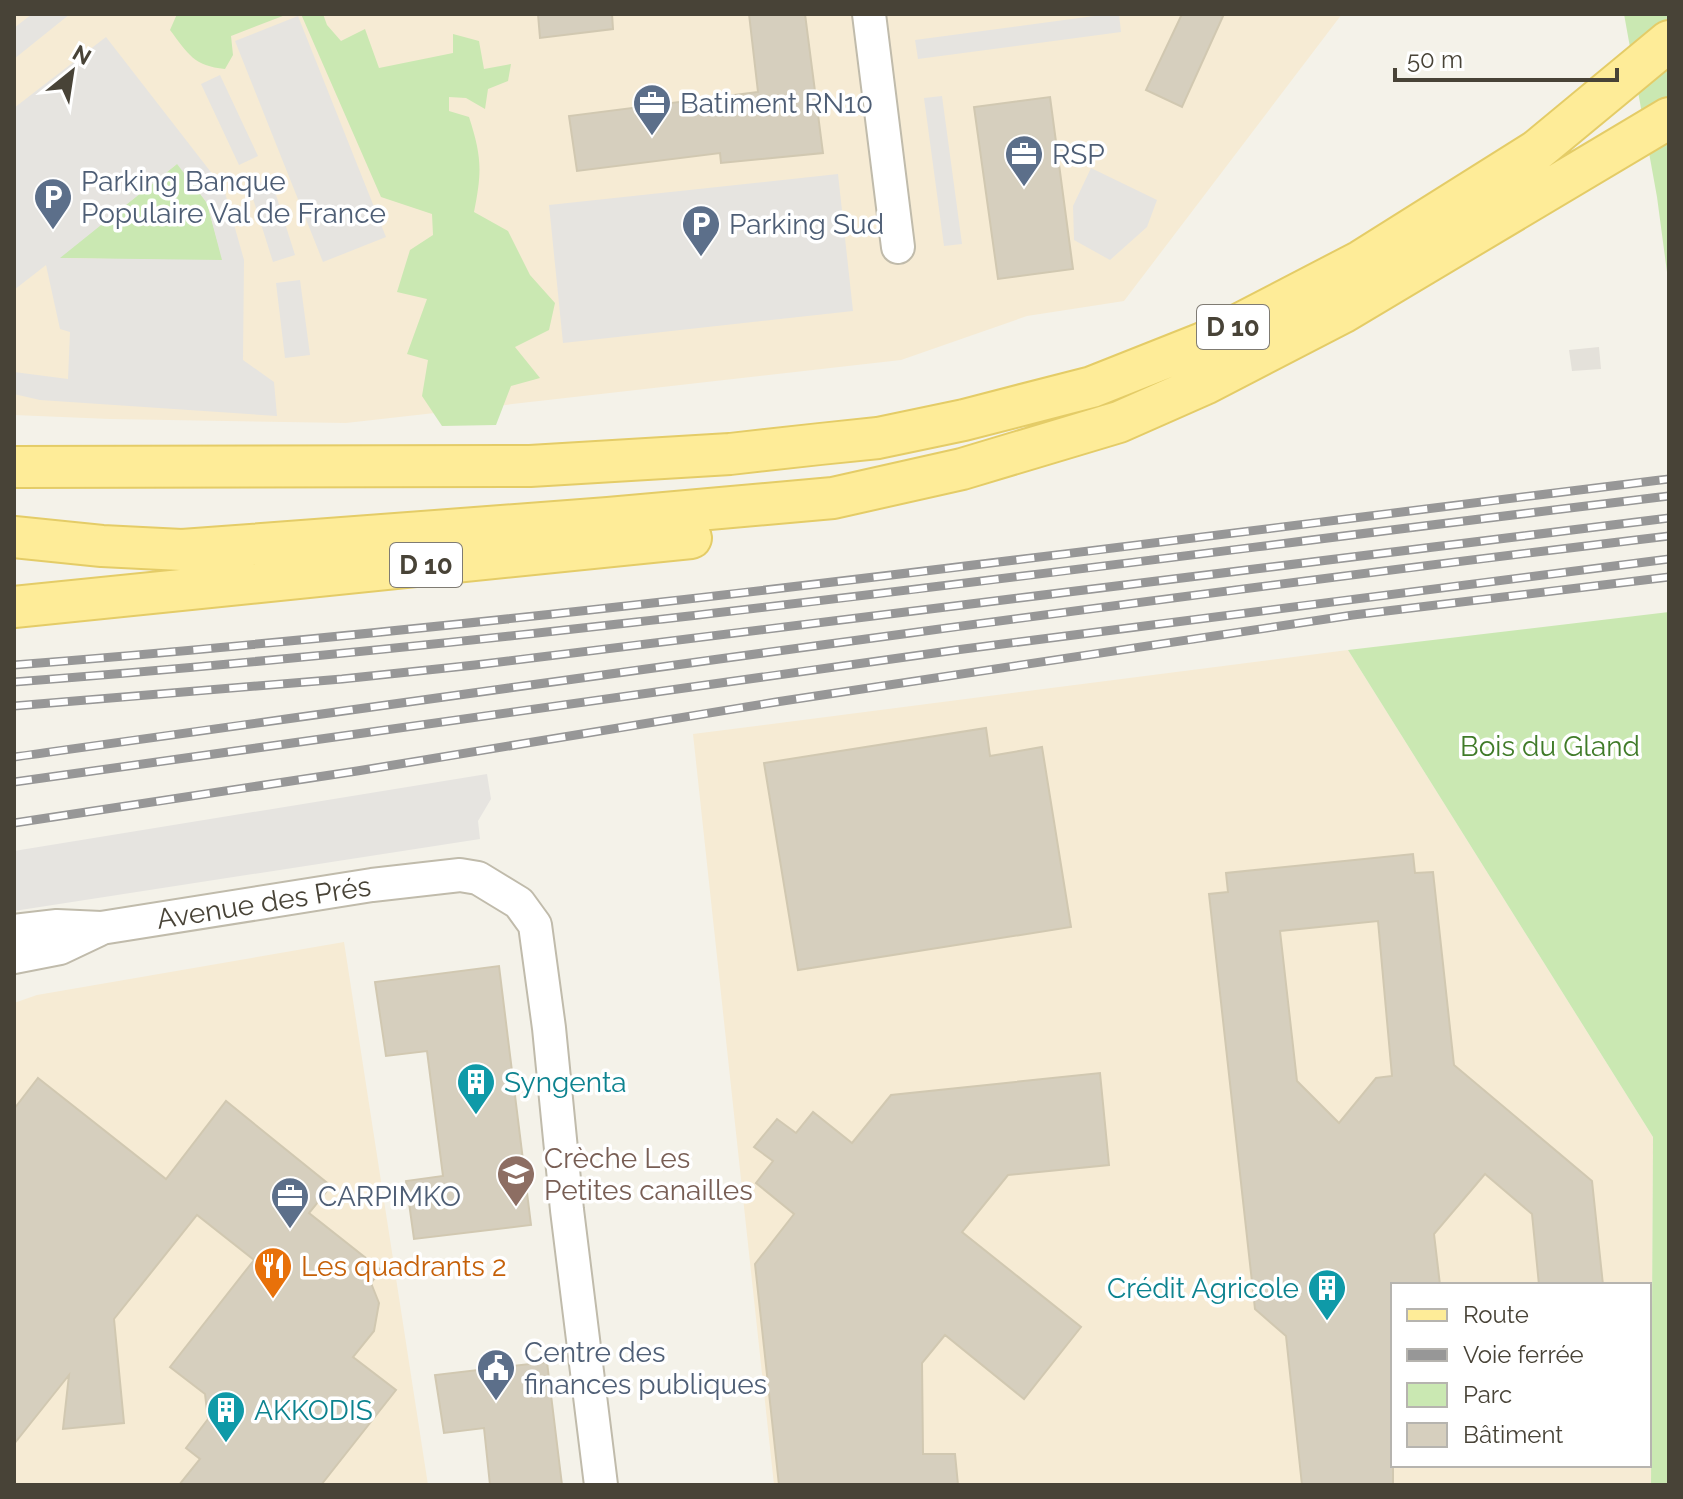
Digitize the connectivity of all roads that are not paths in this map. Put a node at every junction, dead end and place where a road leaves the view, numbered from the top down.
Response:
1 (869, 14) edge
2 (1669, 41) edge
3 (1669, 118) edge
4 (898, 247) dead end
5 (14, 467) edge
6 (833, 498) junction
7 (14, 537) edge
8 (14, 607) edge
9 (101, 928) junction
10 (14, 931) edge
11 (14, 957) edge
12 (601, 1485) edge

1 - 4 street
2 - 5 main road, D 10
3 - 6 main road, D 10
6 - 7 main road, D 10
6 - 8 main road, D 10
9 - 10 street, Avenue des Prés
9 - 11 street, Avenue des Prés
9 - 12 street, Avenue des Prés

